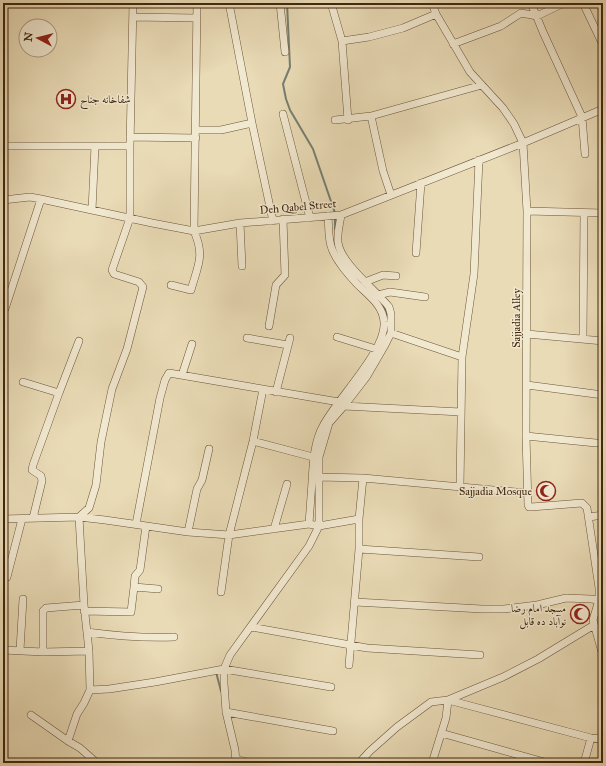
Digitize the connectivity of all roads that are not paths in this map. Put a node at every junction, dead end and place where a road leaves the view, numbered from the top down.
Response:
1 (133, 3) edge
2 (197, 3) edge
3 (229, 3) edge
4 (280, 3) edge
5 (331, 3) edge
6 (432, 3) edge
7 (531, 3) edge
8 (564, 3) edge
9 (583, 3) edge
10 (436, 14) junction
11 (537, 16) junction
12 (133, 17) junction
13 (196, 18) junction
14 (342, 41) junction
15 (453, 44) junction
16 (603, 45) edge
17 (285, 52) dead end
18 (482, 85) junction
19 (603, 109) edge
20 (283, 114) dead end
21 (372, 116) junction
22 (582, 117) junction
23 (335, 120) dead end
24 (348, 120) junction
25 (252, 123) junction
26 (196, 134) junction
27 (130, 137) junction
28 (523, 143) junction
29 (3, 146) edge
30 (95, 146) junction
31 (130, 146) junction
32 (585, 154) dead end
33 (480, 160) junction
34 (421, 183) junction
35 (391, 194) junction
36 (41, 199) junction
37 (3, 200) edge
38 (92, 210) junction
39 (527, 211) junction
40 (341, 214) junction
41 (584, 214) junction
42 (603, 214) edge
43 (328, 216) junction
44 (130, 218) junction
45 (310, 218) junction
46 (283, 219) junction
47 (273, 221) junction
48 (240, 223) junction
49 (194, 231) junction
50 (416, 253) dead end
51 (242, 266) dead end
52 (396, 276) dead end
53 (365, 282) junction
54 (171, 285) dead end
55 (378, 295) junction
56 (425, 297) dead end
57 (5, 309) dead end
58 (268, 326) dead end
59 (391, 333) junction
60 (527, 334) junction
61 (337, 337) dead end
62 (247, 338) dead end
63 (583, 339) junction
64 (79, 341) dead end
65 (603, 341) edge
66 (192, 344) dead end
67 (376, 349) junction
68 (462, 357) junction
69 (182, 375) junction
70 (23, 382) dead end
71 (527, 385) junction
72 (263, 389) junction
73 (276, 392) junction
74 (59, 393) junction
75 (603, 395) edge
76 (341, 404) junction
77 (461, 412) junction
78 (526, 436) junction
79 (253, 441) junction
80 (596, 443) dead end
81 (208, 449) dead end
82 (313, 457) junction
83 (318, 477) junction
84 (363, 478) junction
85 (287, 484) dead end
86 (460, 486) junction
87 (528, 493) junction
88 (603, 515) edge
89 (79, 517) junction
90 (589, 517) junction
91 (33, 518) junction
92 (3, 519) edge
93 (22, 519) junction
94 (359, 519) junction
95 (136, 524) junction
96 (309, 524) junction
97 (146, 526) junction
98 (318, 526) junction
99 (274, 529) junction
100 (188, 532) junction
101 (229, 535) junction
102 (359, 549) junction
103 (479, 557) dead end
104 (7, 577) dead end
105 (134, 587) junction
106 (158, 589) dead end
107 (221, 592) dead end
108 (23, 600) dead end
109 (599, 600) junction
110 (355, 602) junction
111 (84, 608) junction
112 (599, 610) edge
113 (594, 625) junction
114 (251, 627) junction
115 (87, 632) junction
116 (174, 637) dead end
117 (351, 646) junction
118 (3, 650) edge
119 (20, 650) junction
120 (89, 651) junction
121 (43, 652) junction
122 (480, 655) dead end
123 (603, 656) edge
124 (349, 665) dead end
125 (224, 669) junction
126 (331, 686) dead end
127 (90, 690) junction
128 (448, 700) junction
129 (226, 712) junction
130 (31, 715) dead end
131 (333, 731) dead end
132 (441, 733) junction
133 (591, 738) junction
134 (603, 739) edge
135 (68, 742) junction
136 (236, 761) edge
137 (97, 763) edge
138 (251, 763) edge
139 (359, 763) edge
140 (432, 763) edge
141 (548, 763) edge
142 (584, 763) edge

1 - 12 street
2 - 13 street
3 - 25 street
4 - 17 street
5 - 14 street
6 - 10 street
7 - 11 street
8 - 11 street
9 - 16 street
10 - 14 street
10 - 15 street
11 - 15 street
11 - 22 street
12 - 13 street
12 - 27 street
13 - 26 street
14 - 24 street
15 - 18 street
18 - 21 street
18 - 28 street
19 - 22 street, Deh Qabel Street
20 - 45 street
21 - 24 street
21 - 35 street
22 - 28 street, Deh Qabel Street
22 - 32 street
23 - 24 street
25 - 26 street
25 - 47 street
26 - 27 street
26 - 49 street
27 - 31 street
28 - 33 street, Deh Qabel Street
28 - 39 street, Sajjadia Alley
29 - 30 street
30 - 31 street
30 - 38 street
31 - 44 street
33 - 34 street, Deh Qabel Street
33 - 68 street
34 - 35 street, Deh Qabel Street
34 - 50 street
35 - 40 street, Deh Qabel Street
36 - 37 street, Deh Qabel Street
36 - 38 street, Deh Qabel Street
36 - 57 street
38 - 44 street, Deh Qabel Street
39 - 41 street
39 - 60 street, Sajjadia Alley
40 - 43 street, Deh Qabel Street
40 - 53 street
41 - 42 street
41 - 63 street
43 - 45 street, Deh Qabel Street
43 - 67 street
44 - 49 street, Deh Qabel Street
44 - 89 street
45 - 46 street, Deh Qabel Street
46 - 47 street, Deh Qabel Street
46 - 58 street
47 - 48 street, Deh Qabel Street
48 - 49 street, Deh Qabel Street
48 - 51 street
49 - 54 street
52 - 53 street
53 - 55 street
55 - 56 street
55 - 59 street
59 - 68 street
59 - 76 street
60 - 63 street
60 - 71 street, Sajjadia Alley
61 - 67 street
62 - 73 street
63 - 65 street
64 - 74 street
66 - 69 street
67 - 76 street
68 - 77 street
69 - 72 street
69 - 95 street
70 - 74 street
71 - 75 street
71 - 78 street, Sajjadia Alley
72 - 73 street
72 - 79 street
73 - 76 street
74 - 91 street
76 - 77 street
76 - 82 street
76 - 83 street
77 - 86 street
78 - 80 street
78 - 87 street, Sajjadia Alley
79 - 82 street
79 - 101 street
81 - 100 street
82 - 96 street
83 - 84 street
83 - 98 street
84 - 86 street
84 - 94 street
85 - 99 street
86 - 87 street
87 - 90 street
88 - 90 street
89 - 91 street
89 - 95 street
89 - 111 street
90 - 109 street
91 - 93 street
92 - 93 street
93 - 104 street
94 - 98 street
94 - 102 street
95 - 97 street
96 - 98 street
96 - 99 street
97 - 100 street
97 - 105 street
98 - 114 street
99 - 101 street
100 - 101 street
101 - 107 street
102 - 103 street
102 - 110 street
105 - 106 street
105 - 111 street
108 - 119 street
109 - 110 street
109 - 112 street
110 - 117 street
111 - 115 street
111 - 121 street
112 - 113 street
113 - 123 street
113 - 128 street
114 - 117 street
114 - 125 street
115 - 116 street
115 - 120 street
117 - 122 street
117 - 124 street
118 - 119 street
119 - 121 street
120 - 121 street
120 - 127 street
125 - 126 street
125 - 127 street
125 - 129 street
127 - 135 street
128 - 132 street
128 - 133 street
128 - 139 street
129 - 131 street
129 - 136 street
130 - 135 street
132 - 140 street
132 - 141 street
133 - 134 street
133 - 142 street
135 - 137 street
136 - 138 street

